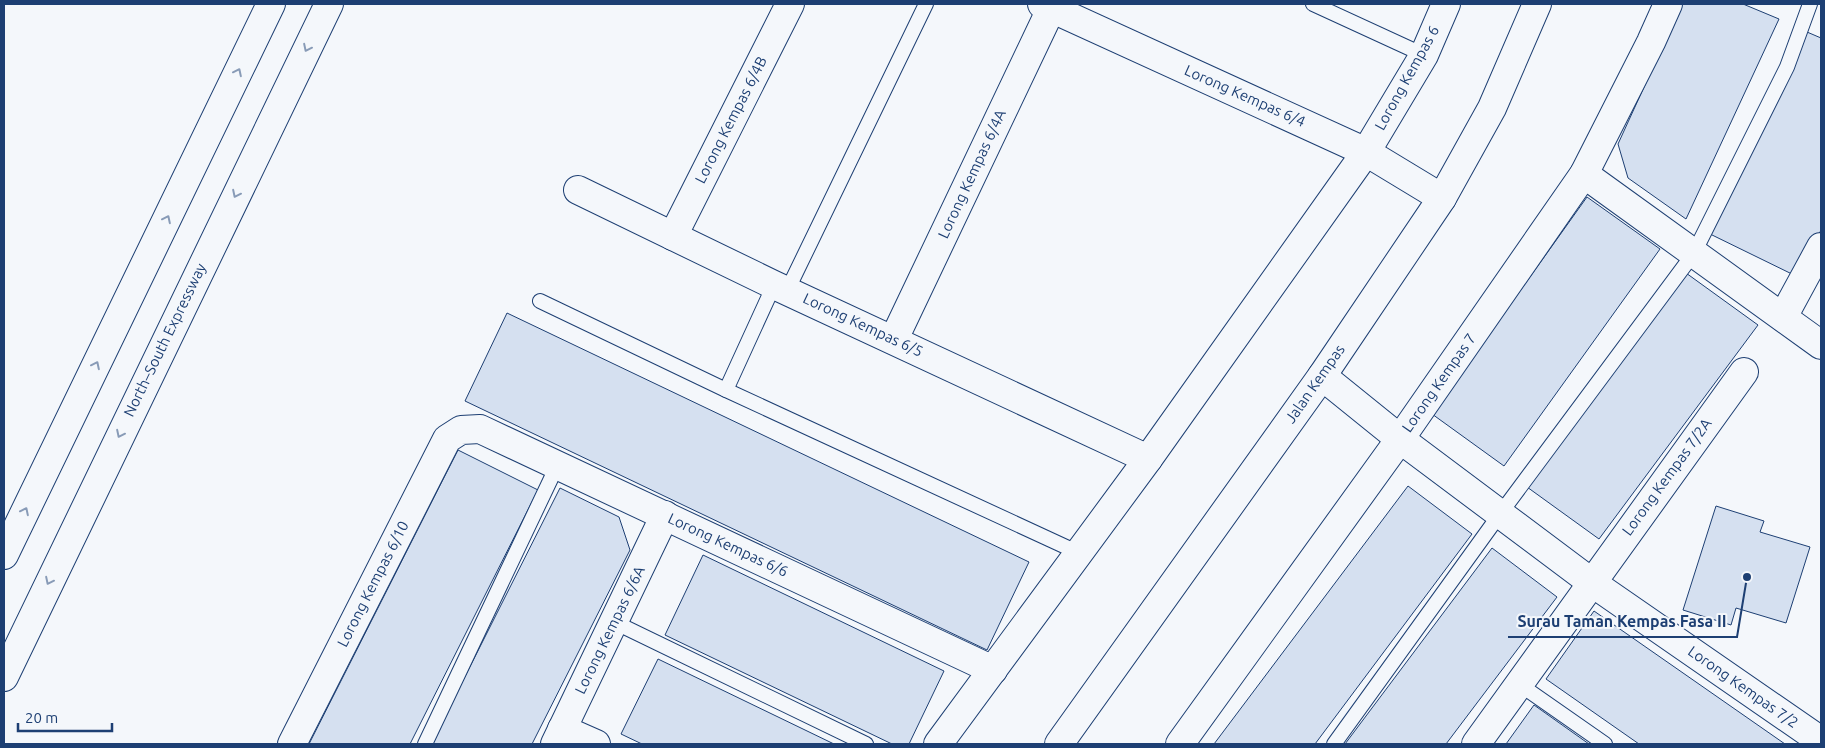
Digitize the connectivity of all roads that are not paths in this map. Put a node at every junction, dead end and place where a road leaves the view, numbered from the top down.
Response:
1 (271, 4) edge
2 (328, 4) edge
3 (790, 4) edge
4 (926, 4) edge
5 (1313, 4) edge
6 (1446, 4) edge
7 (1537, 4) edge
8 (1668, 4) edge
9 (1810, 4) edge
10 (1047, 6) edge
11 (1424, 55) junction
12 (1366, 152) junction
13 (1584, 174) junction
14 (578, 190) dead end
15 (1442, 198) junction
16 (673, 236) junction
17 (1821, 247) edge
18 (1694, 253) junction
19 (781, 288) junction
20 (540, 301) dead end
21 (1783, 317) junction
22 (894, 340) junction
23 (1821, 345) edge
24 (1744, 372) dead end
25 (1322, 376) junction
26 (726, 390) junction
27 (461, 430) joint
28 (1400, 439) junction
29 (1148, 459) junction
30 (557, 466) junction
31 (1500, 514) junction
32 (665, 515) junction
33 (1077, 552) junction
34 (4, 555) edge
35 (1590, 582) junction
36 (614, 622) junction
37 (993, 670) junction
38 (4, 677) edge
39 (1519, 684) junction
40 (559, 737) edge
41 (1821, 741) edge
42 (292, 744) edge
43 (425, 744) edge
44 (596, 744) edge
45 (866, 744) edge
46 (938, 744) edge
47 (1059, 744) edge
48 (1180, 744) edge
49 (1334, 744) edge
50 (1476, 744) edge
51 (1605, 744) edge

34 -> 1 main road
2 -> 38 main road, North–South Expressway
3 - 16 main road, Lorong Kempas 6/4B
4 - 19 lane
5 - 11 lane
6 - 11 main road, Lorong Kempas 6
7 - 15 main road, Jalan Kempas
8 - 13 main road, Lorong Kempas 7
9 - 18 lane
10 - 12 main road, Lorong Kempas 6/4
10 - 22 main road, Lorong Kempas 6/4A
11 - 12 main road, Lorong Kempas 6
12 - 15 main road, Lorong Kempas 6/4
12 - 29 main road, Lorong Kempas 6
13 - 18 main road
13 - 28 main road, Lorong Kempas 7
14 - 16 main road, Lorong Kempas 6/5
15 - 25 main road, Jalan Kempas
16 - 19 main road, Lorong Kempas 6/5
17 - 21 main road
18 - 21 main road
18 - 31 lane
19 - 22 main road, Lorong Kempas 6/5
19 - 26 lane
20 - 26 lane
21 - 23 main road
22 - 29 main road, Lorong Kempas 6/5
24 - 35 main road, Lorong Kempas 7/2A
25 - 28 main road, Lorong Kempas 7/2
25 - 47 main road, Jalan Kempas
26 - 33 lane
27 - 30 main road, Lorong Kempas 6/6
27 - 42 main road, Lorong Kempas 6/10
28 - 31 main road, Lorong Kempas 7/2
28 - 48 main road, Lorong Kempas 7
29 - 33 main road, Lorong Kempas 6
30 - 32 main road, Lorong Kempas 6/6
30 - 43 lane
31 - 35 main road, Lorong Kempas 7/2
31 - 49 lane
32 - 36 main road, Lorong Kempas 6/6A
32 - 37 main road, Lorong Kempas 6/6
33 - 37 main road, Lorong Kempas 6
35 - 39 main road, Lorong Kempas 7/2A
35 - 41 main road, Lorong Kempas 7/2
36 - 40 main road, Lorong Kempas 6/6A
36 - 45 lane
37 - 46 main road, Lorong Kempas 6
39 - 50 main road, Lorong Kempas 7/2A
39 - 51 lane
40 - 44 main road

